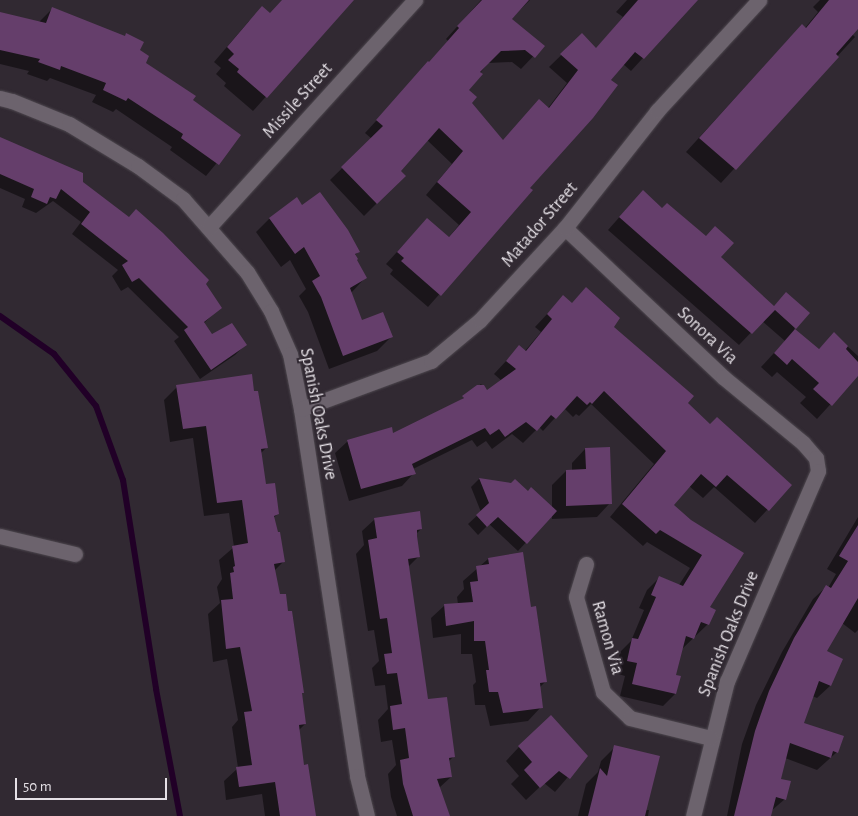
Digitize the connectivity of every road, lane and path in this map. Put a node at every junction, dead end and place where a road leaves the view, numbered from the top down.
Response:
1 (415, 0) edge
2 (759, 0) edge
3 (0, 98) edge
4 (208, 227) junction
5 (565, 228) junction
6 (302, 409) junction
7 (818, 472) joint
8 (0, 536) edge
9 (75, 554) dead end
10 (586, 564) dead end
11 (711, 738) junction
12 (367, 816) edge
13 (693, 816) edge

1 - 4 street, Missile Street
2 - 5 street, Matador Street
3 - 4 street, Spanish Oaks Drive
4 - 6 street, Spanish Oaks Drive
5 - 6 street, Matador Street
5 - 7 street, Sonora Via
6 - 12 street, Spanish Oaks Drive
7 - 11 street, Spanish Oaks Drive
8 - 9 street
10 - 11 street, Ramon Via
11 - 13 street, Spanish Oaks Drive

